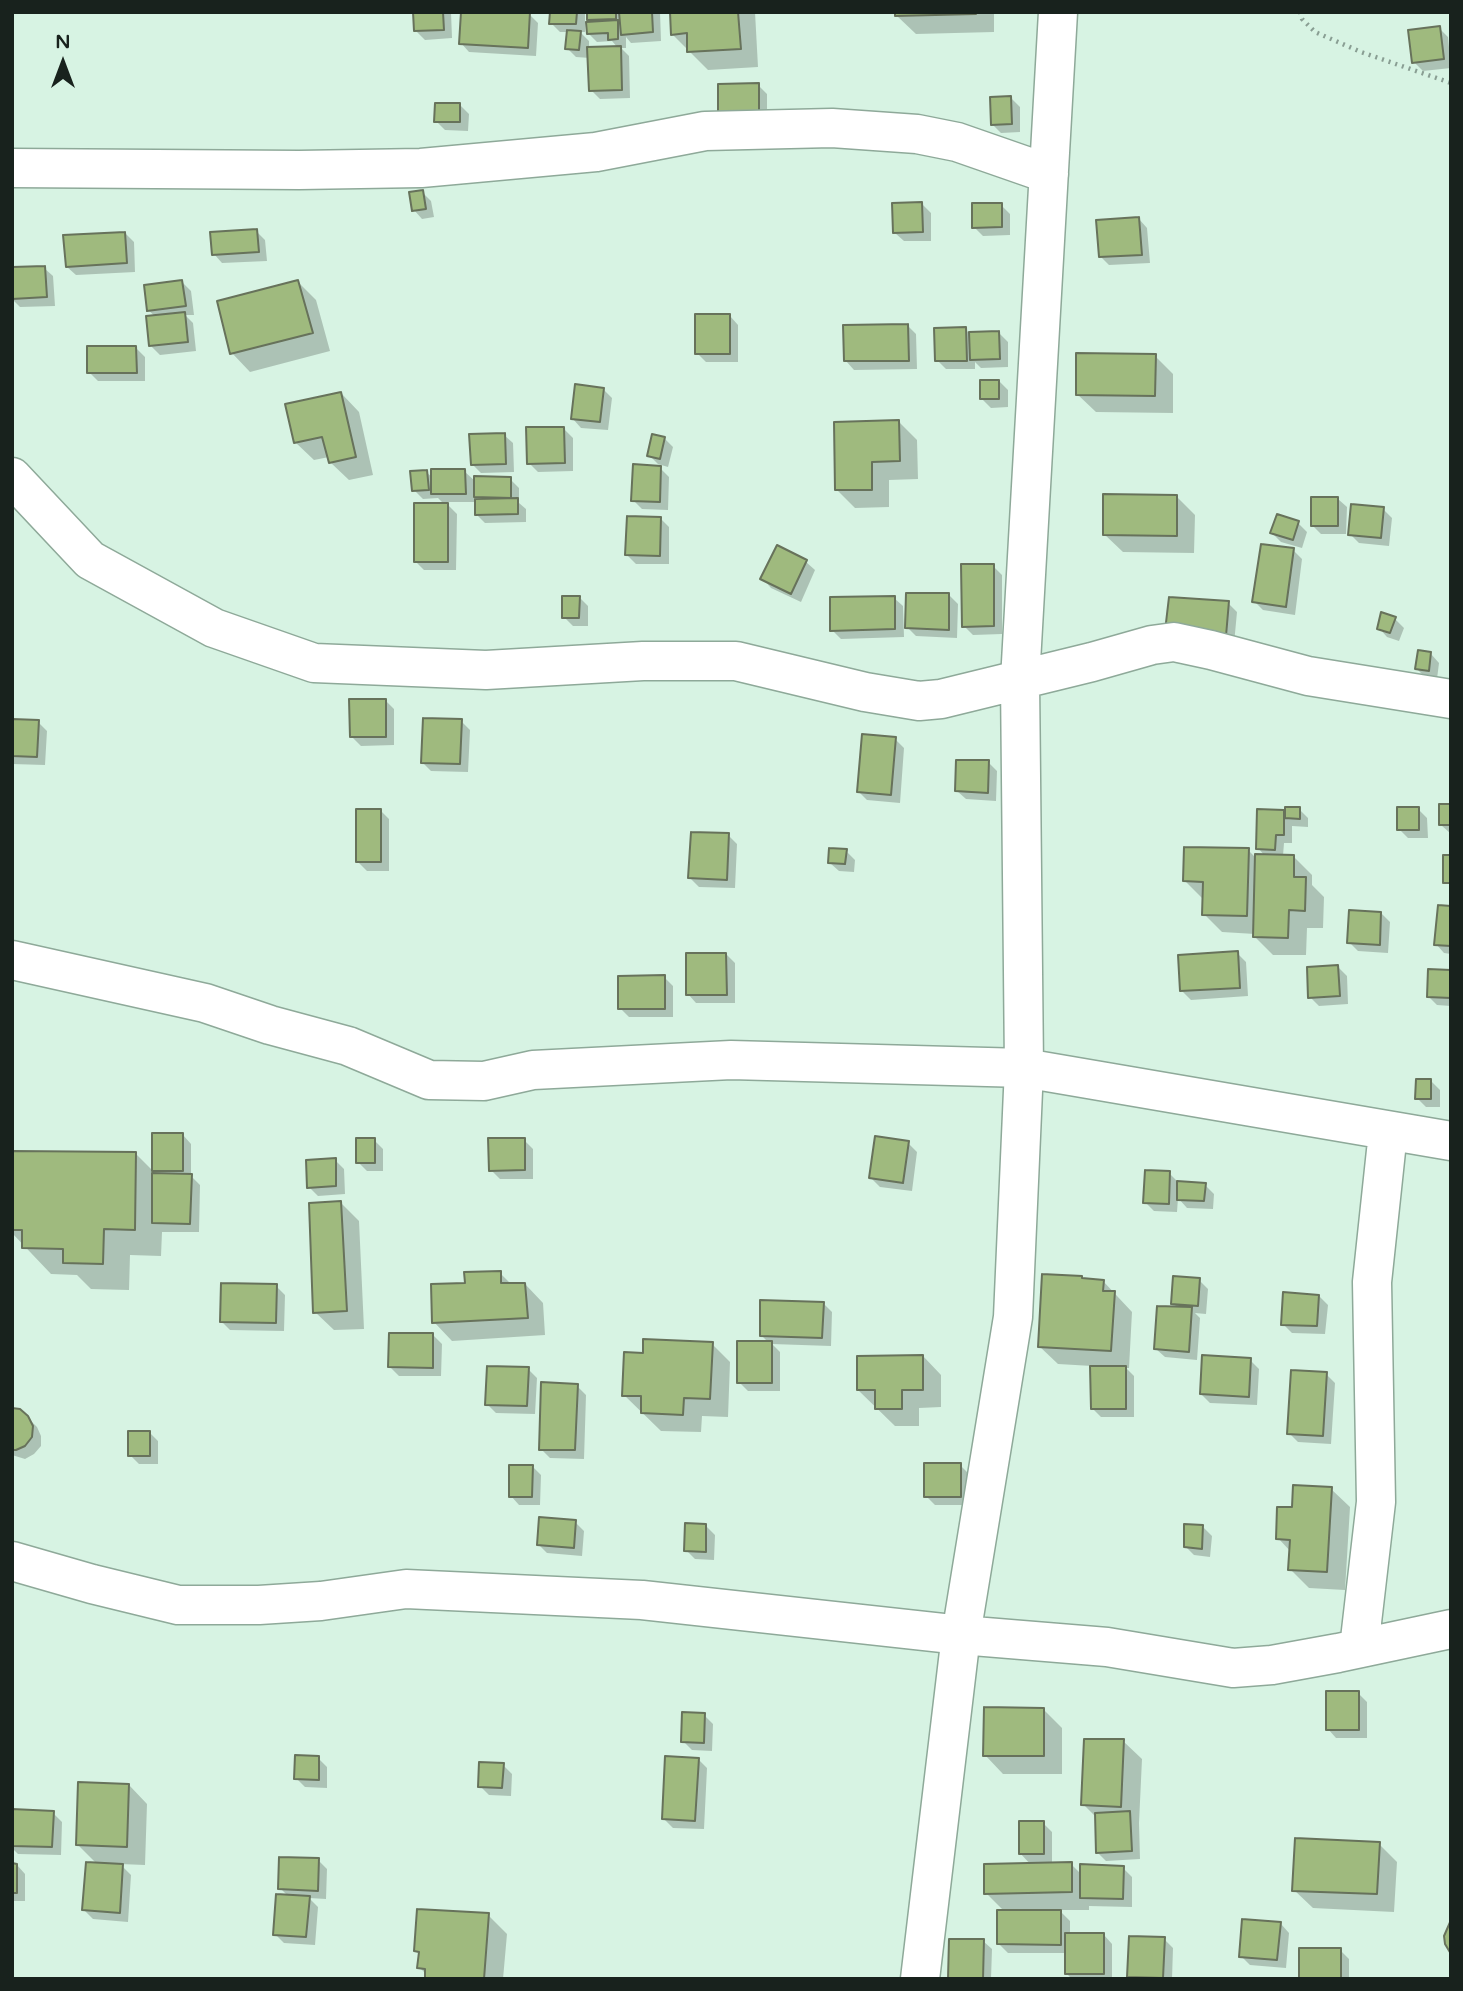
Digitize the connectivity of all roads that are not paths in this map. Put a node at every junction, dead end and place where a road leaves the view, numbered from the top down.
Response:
1 (1058, 12) edge
2 (12, 168) edge
3 (1049, 174) junction
4 (12, 477) edge
5 (1020, 680) junction
6 (1451, 699) edge
7 (12, 960) edge
8 (1024, 1068) junction
9 (1388, 1132) junction
10 (1451, 1141) edge
11 (12, 1561) edge
12 (1451, 1629) edge
13 (961, 1635) junction
14 (1359, 1648) junction
15 (920, 1979) edge

1 - 3 street
2 - 3 street
3 - 5 street
4 - 5 street
5 - 6 street
5 - 8 street
7 - 8 street
8 - 9 street
8 - 13 street
9 - 10 street
9 - 14 street
11 - 13 street
12 - 14 street
13 - 14 street
13 - 15 street

